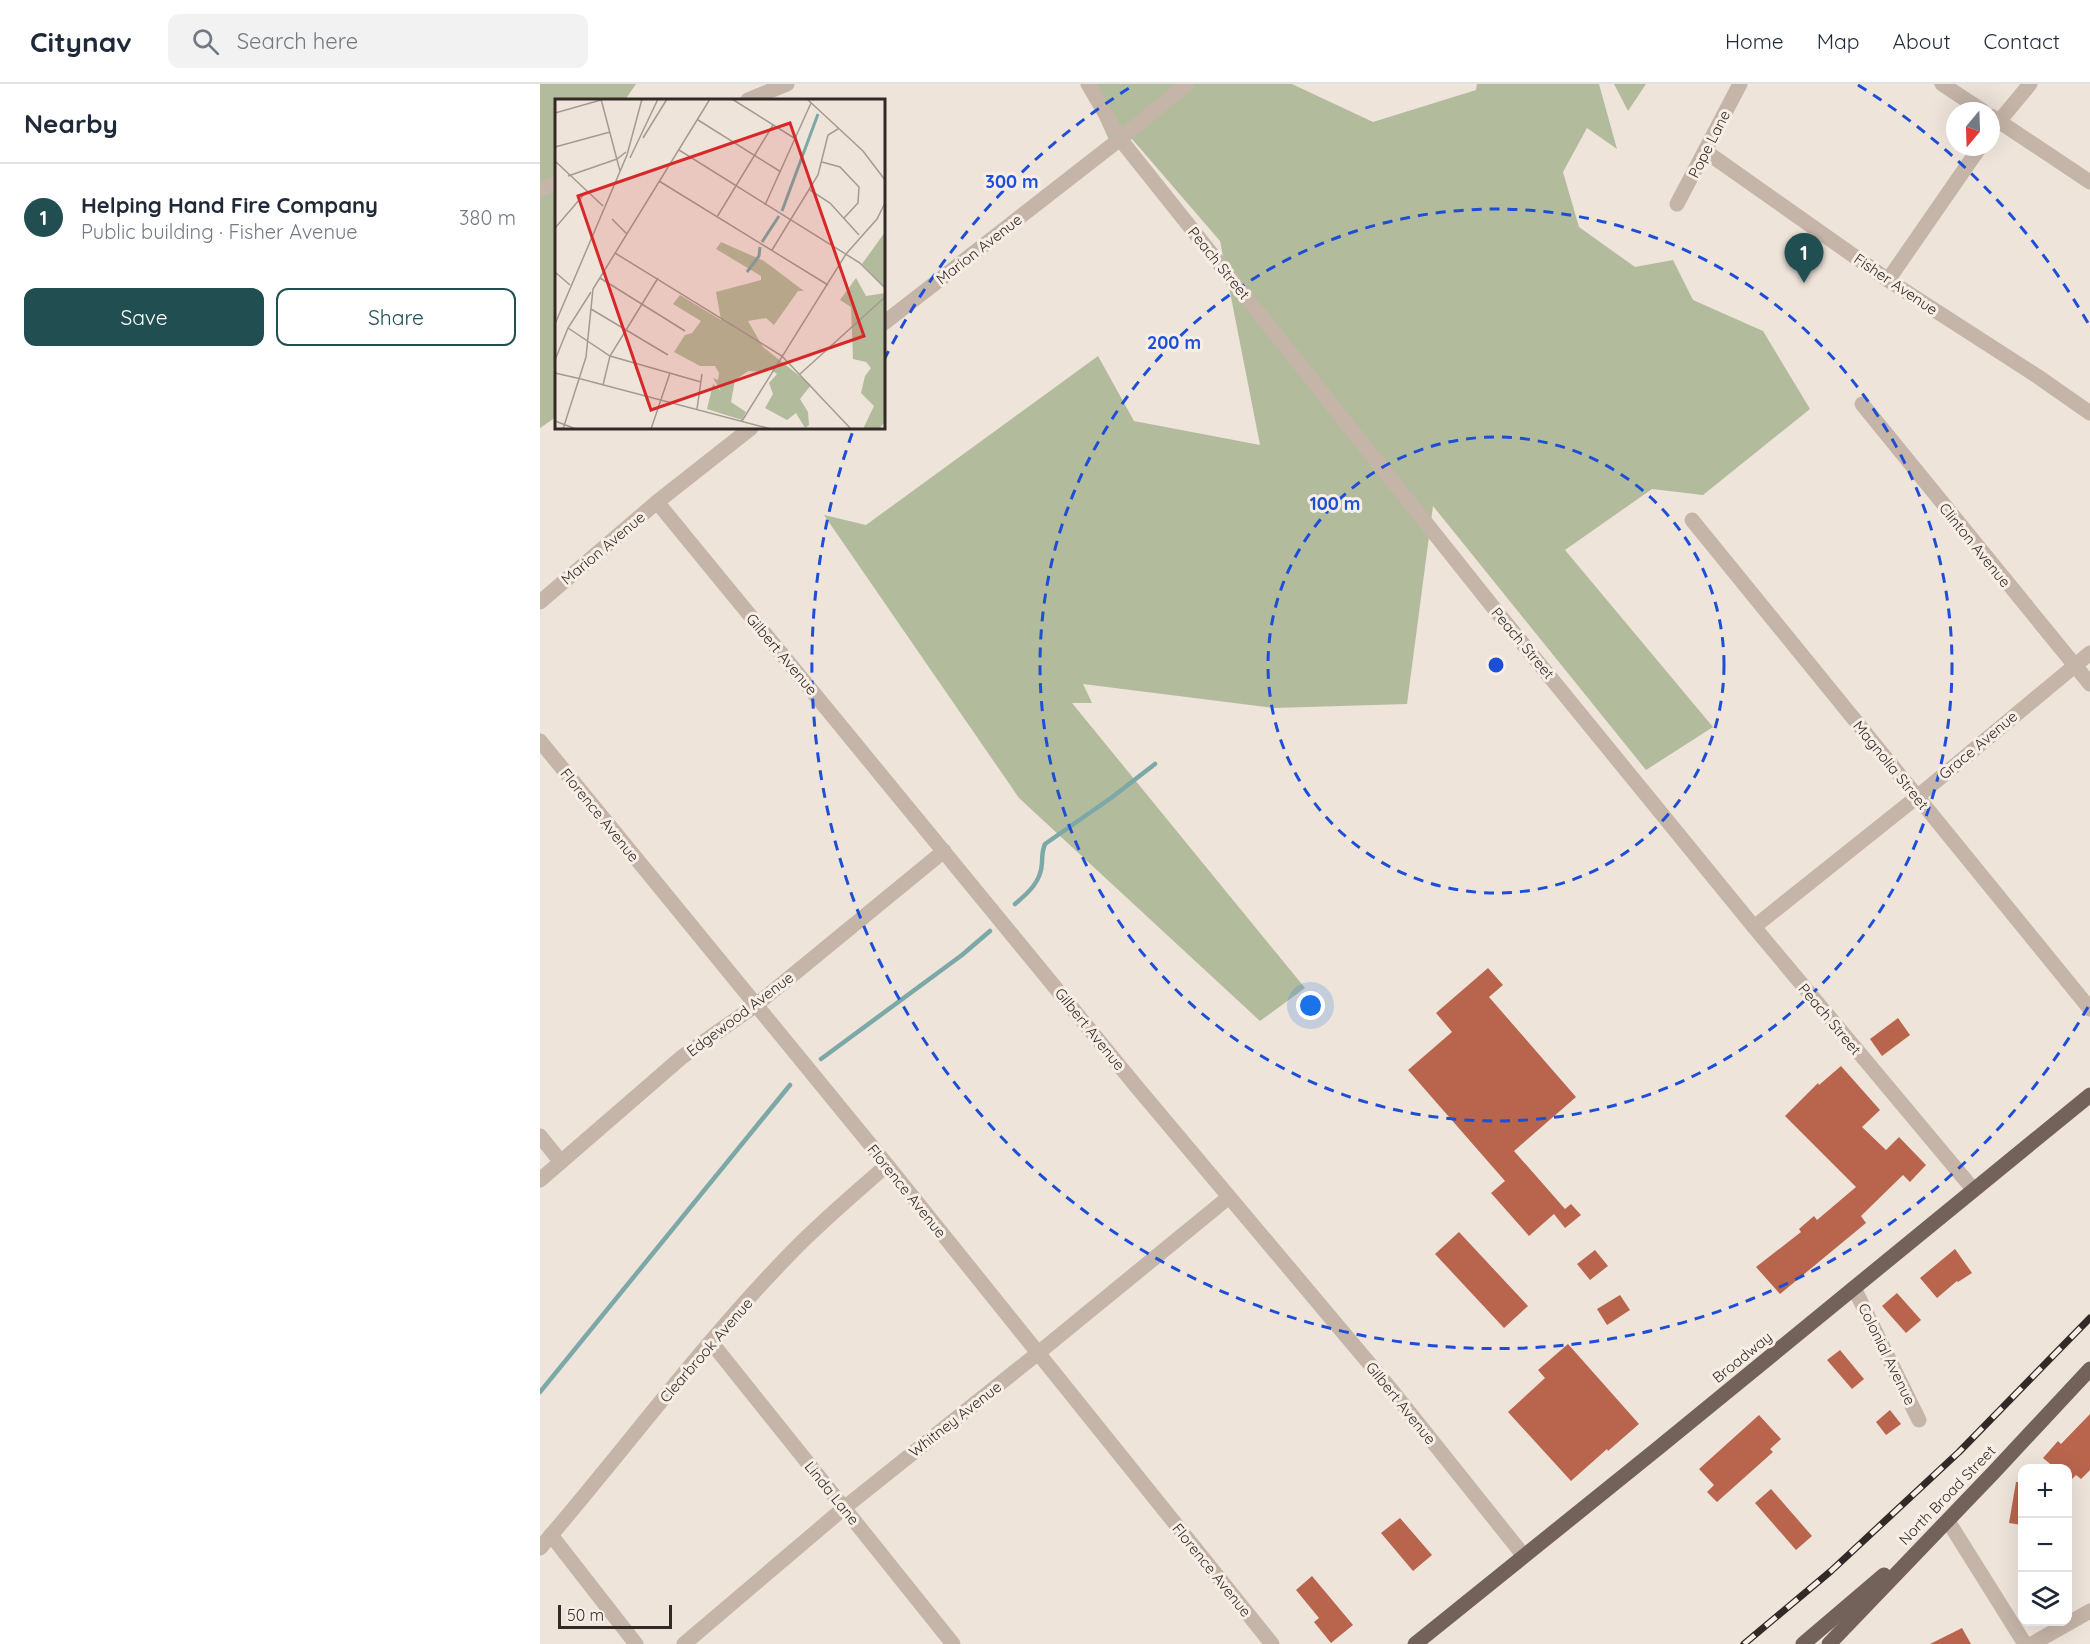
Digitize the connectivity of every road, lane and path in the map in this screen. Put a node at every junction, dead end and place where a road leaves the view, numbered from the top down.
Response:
1 (787, 84) edge
2 (1088, 84) edge
3 (1187, 84) edge
4 (1740, 84) edge
5 (1942, 84) edge
6 (2030, 84) edge
7 (750, 99) edge
8 (1969, 102) edge
9 (2000, 116) edge
10 (2000, 127) edge
11 (1120, 140) junction
12 (1705, 151) junction
13 (1974, 156) edge
14 (2090, 182) edge
15 (555, 183) edge
16 (540, 190) edge
17 (1677, 204) dead end
18 (1888, 280) junction
19 (885, 322) edge
20 (1862, 404) dead end
21 (2090, 413) edge
22 (750, 429) edge
23 (657, 502) junction
24 (1692, 520) dead end
25 (540, 602) edge
26 (2090, 653) edge
27 (2074, 666) junction
28 (2090, 684) edge
29 (540, 741) edge
30 (1917, 796) junction
31 (944, 851) junction
32 (1754, 927) junction
33 (756, 1005) junction
34 (2090, 1009) edge
35 (2090, 1095) edge
36 (540, 1136) edge
37 (561, 1162) junction
38 (887, 1165) junction
39 (540, 1180) edge
40 (1973, 1189) junction
41 (1229, 1197) junction
42 (1854, 1288) junction
43 (711, 1342) junction
44 (1037, 1354) junction
45 (2090, 1369) edge
46 (1919, 1420) dead end
47 (843, 1508) junction
48 (1948, 1521) junction
49 (551, 1535) junction
50 (540, 1548) edge
51 (1524, 1556) junction
52 (2090, 1611) edge
53 (636, 1644) edge
54 (684, 1644) edge
55 (953, 1644) edge
56 (1272, 1644) edge
57 (1415, 1644) edge
58 (1803, 1644) edge
59 (1829, 1644) edge
60 (2025, 1644) edge
61 (2032, 1644) edge

1 - 7 street
2 - 11 street, Peach Street
3 - 11 street, Marion Avenue
4 - 12 street, Pope Lane
5 - 8 street
6 - 9 street
10 - 14 street
11 - 19 street, Marion Avenue
11 - 32 street, Peach Street
12 - 17 street, Pope Lane
12 - 18 street, Fisher Avenue
13 - 18 street
15 - 16 street
18 - 21 street, Fisher Avenue
20 - 27 street, Clinton Avenue
22 - 23 street, Marion Avenue
23 - 25 street, Marion Avenue
23 - 31 street, Gilbert Avenue
24 - 30 street, Magnolia Street
26 - 27 street, Grace Avenue
27 - 28 street, Clinton Avenue
27 - 30 street, Grace Avenue
29 - 33 street, Florence Avenue
30 - 32 street, Grace Avenue
30 - 34 street, Magnolia Street
31 - 33 street, Edgewood Avenue
31 - 41 street, Gilbert Avenue
32 - 40 street, Peach Street
33 - 37 street, Edgewood Avenue
33 - 38 street, Florence Avenue
35 - 40 main road, Broadway
36 - 37 street
37 - 39 street, Edgewood Avenue
38 - 43 street, Clearbrook Avenue
38 - 44 street, Florence Avenue
40 - 42 main road, Broadway
41 - 44 street, Whitney Avenue
41 - 51 street, Gilbert Avenue
42 - 46 street, Colonial Avenue
42 - 51 main road, Broadway
43 - 47 street, Linda Lane
43 - 49 street, Clearbrook Avenue
44 - 47 street, Whitney Avenue
44 - 56 street, Florence Avenue
45 - 48 main road, North Broad Street
47 - 54 street, Whitney Avenue
47 - 55 street, Linda Lane
48 - 58 main road
48 - 59 main road, North Broad Street
48 - 60 street
49 - 50 street, Clearbrook Avenue
49 - 53 street
51 - 57 main road, Broadway
52 - 61 street

